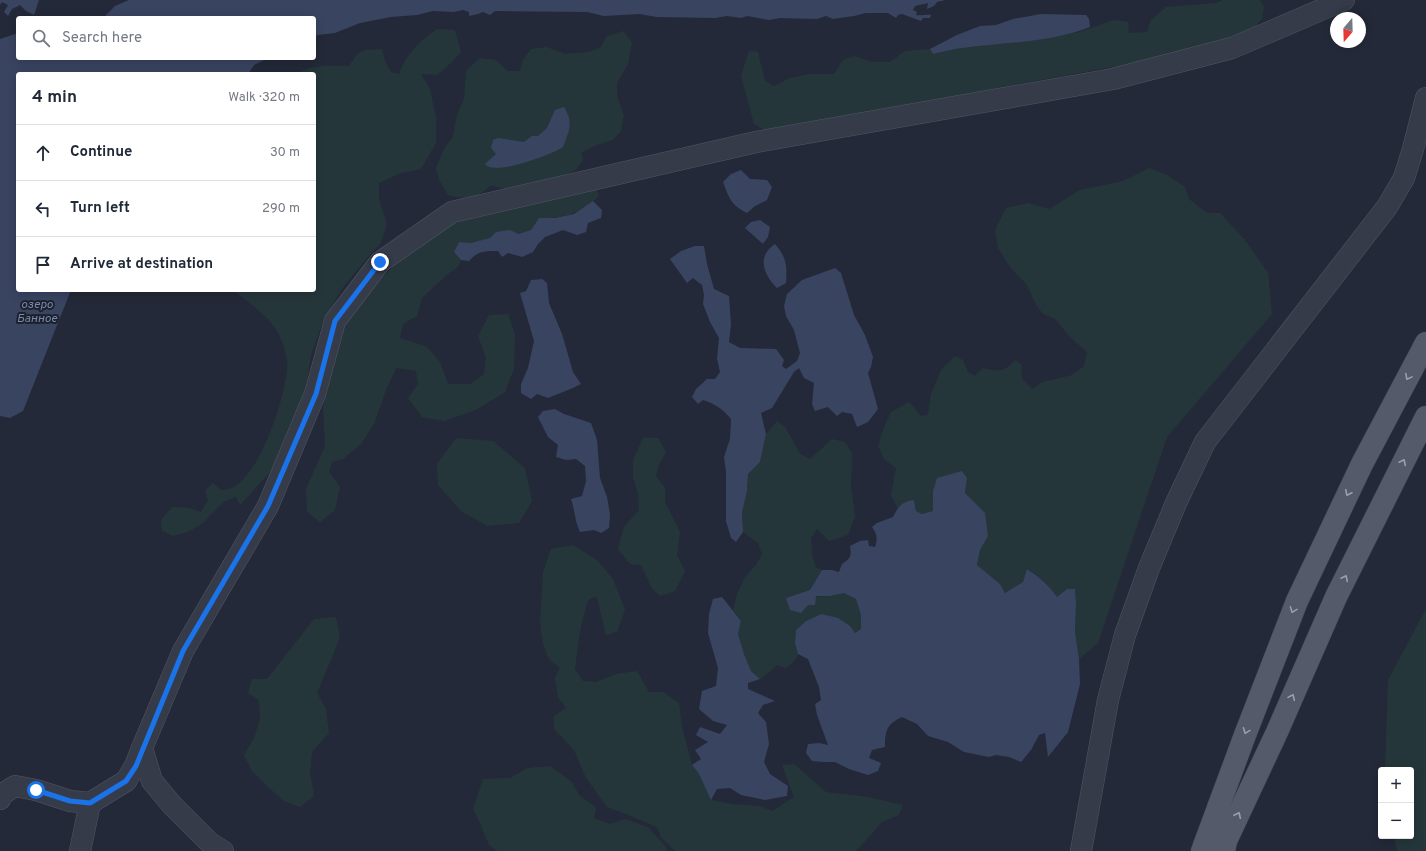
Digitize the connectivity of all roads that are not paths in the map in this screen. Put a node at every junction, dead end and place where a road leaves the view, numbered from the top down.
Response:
1 (1344, 0) edge
2 (1426, 98) edge
3 (1426, 343) edge
4 (1426, 417) edge
5 (142, 748) junction
6 (0, 799) edge
7 (90, 803) junction
8 (80, 851) edge
9 (223, 851) edge
10 (1081, 851) edge
11 (1202, 851) edge
12 (1224, 851) edge

1 - 5 street
2 - 10 street
3 -> 11 main road
12 -> 4 main road
5 - 7 street
5 - 9 street
6 - 7 street
7 - 8 street

